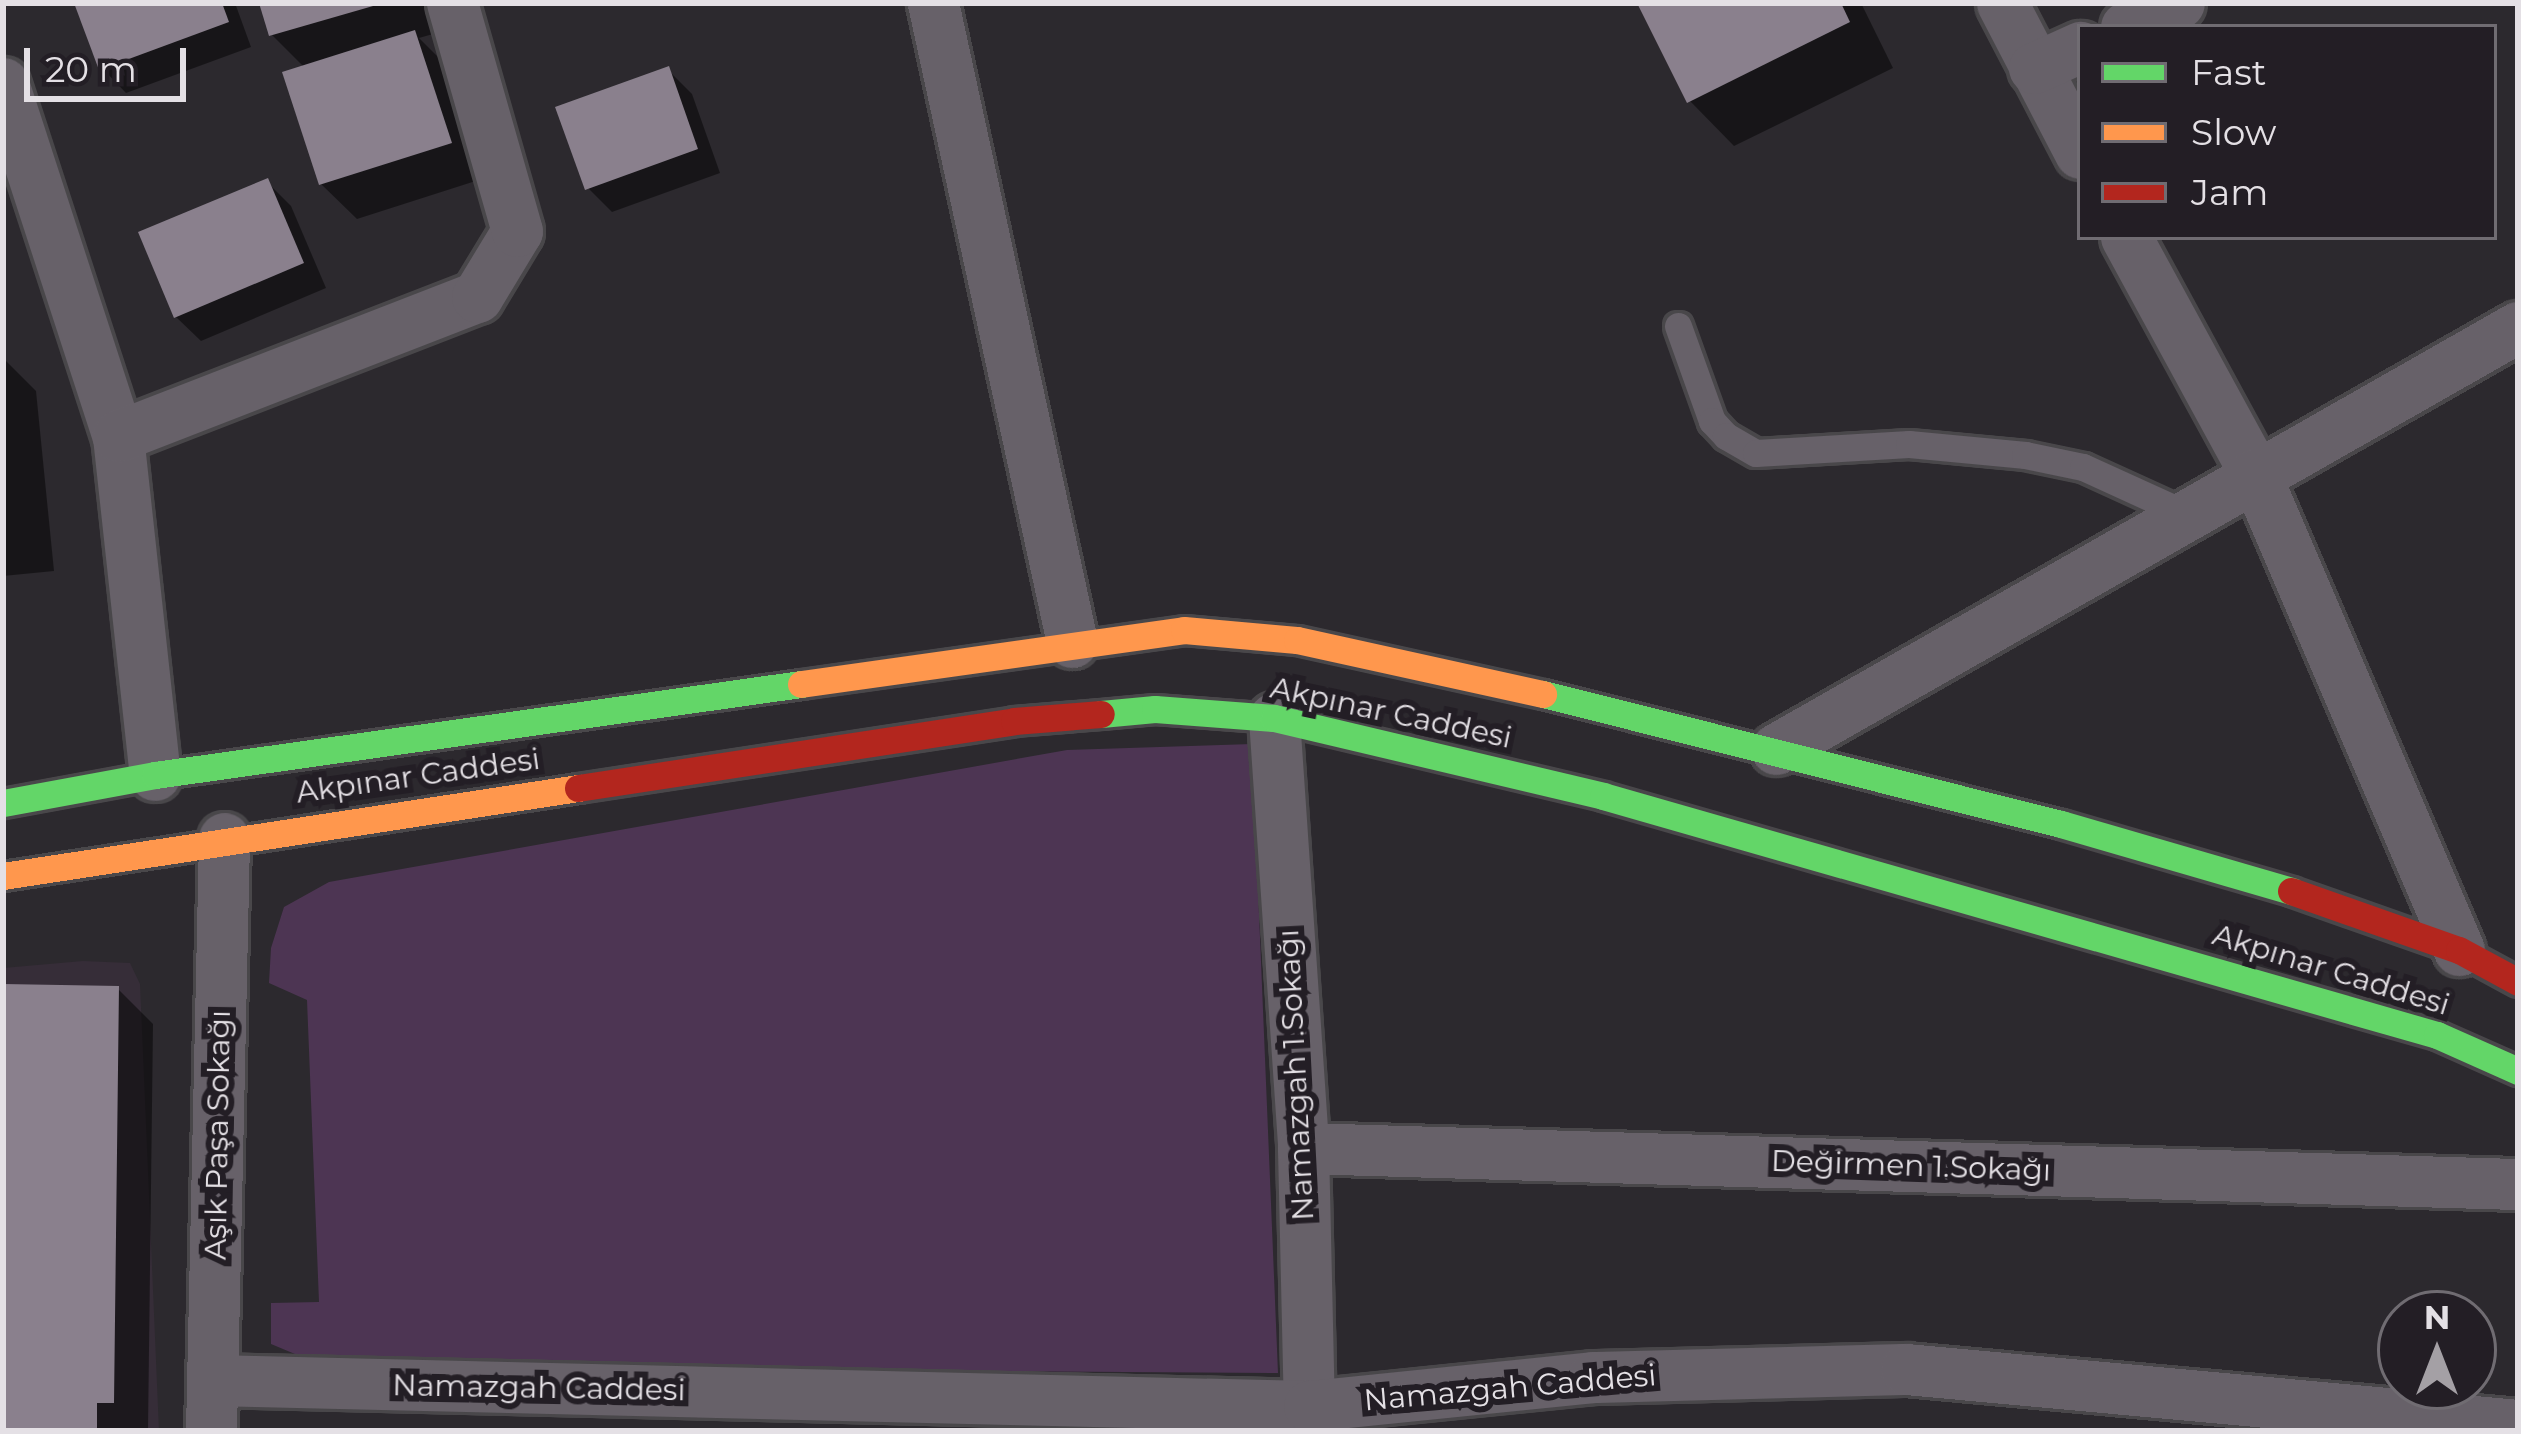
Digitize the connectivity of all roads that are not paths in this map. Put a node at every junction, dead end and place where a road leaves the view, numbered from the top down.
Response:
1 (452, 3) edge
2 (935, 3) edge
3 (2002, 3) edge
4 (2179, 3) edge
5 (2133, 24) edge
6 (2077, 48) edge
7 (2034, 68) junction
8 (3, 83) edge
9 (2077, 147) edge
10 (18, 183) edge
11 (2128, 240) edge
12 (1678, 326) dead end
13 (2518, 327) edge
14 (118, 436) junction
15 (2254, 474) junction
16 (2186, 514) junction
17 (1072, 642) junction
18 (1274, 718) junction
19 (1776, 749) junction
20 (155, 776) junction
21 (3, 803) edge
22 (224, 838) junction
23 (3, 876) edge
24 (2459, 950) junction
25 (2518, 982) edge
26 (2518, 1071) edge
27 (1304, 1148) junction
28 (2518, 1184) edge
29 (212, 1380) junction
30 (1314, 1419) edge
31 (2518, 1425) edge
32 (211, 1431) edge
33 (1260, 1431) edge

1 - 14 street
2 - 17 street
3 - 7 street
4 - 5 street
6 - 7 street
7 - 9 street
8 - 10 street
10 - 14 street
11 - 15 street
12 - 16 lane
13 - 15 street
14 - 20 street
15 - 16 street
15 - 24 street
16 - 19 street
17 - 19 main road, Akpınar Caddesi
17 - 20 main road, Akpınar Caddesi
18 - 22 main road, Akpınar Caddesi
18 - 26 main road, Akpınar Caddesi
18 - 27 street, Namazgah 1.Sokağı
19 - 24 main road, Akpınar Caddesi
20 - 21 main road, Akpınar Caddesi
22 - 23 main road, Akpınar Caddesi
22 - 29 street, Aşık Paşa Sokağı
24 - 25 main road, Akpınar Caddesi
27 - 28 street, Değirmen 1.Sokağı
27 - 30 street, Namazgah 1.Sokağı
29 - 30 street, Namazgah Caddesi
29 - 32 street, Aşık Paşa Sokağı
30 - 31 street, Namazgah Caddesi
30 - 33 street

